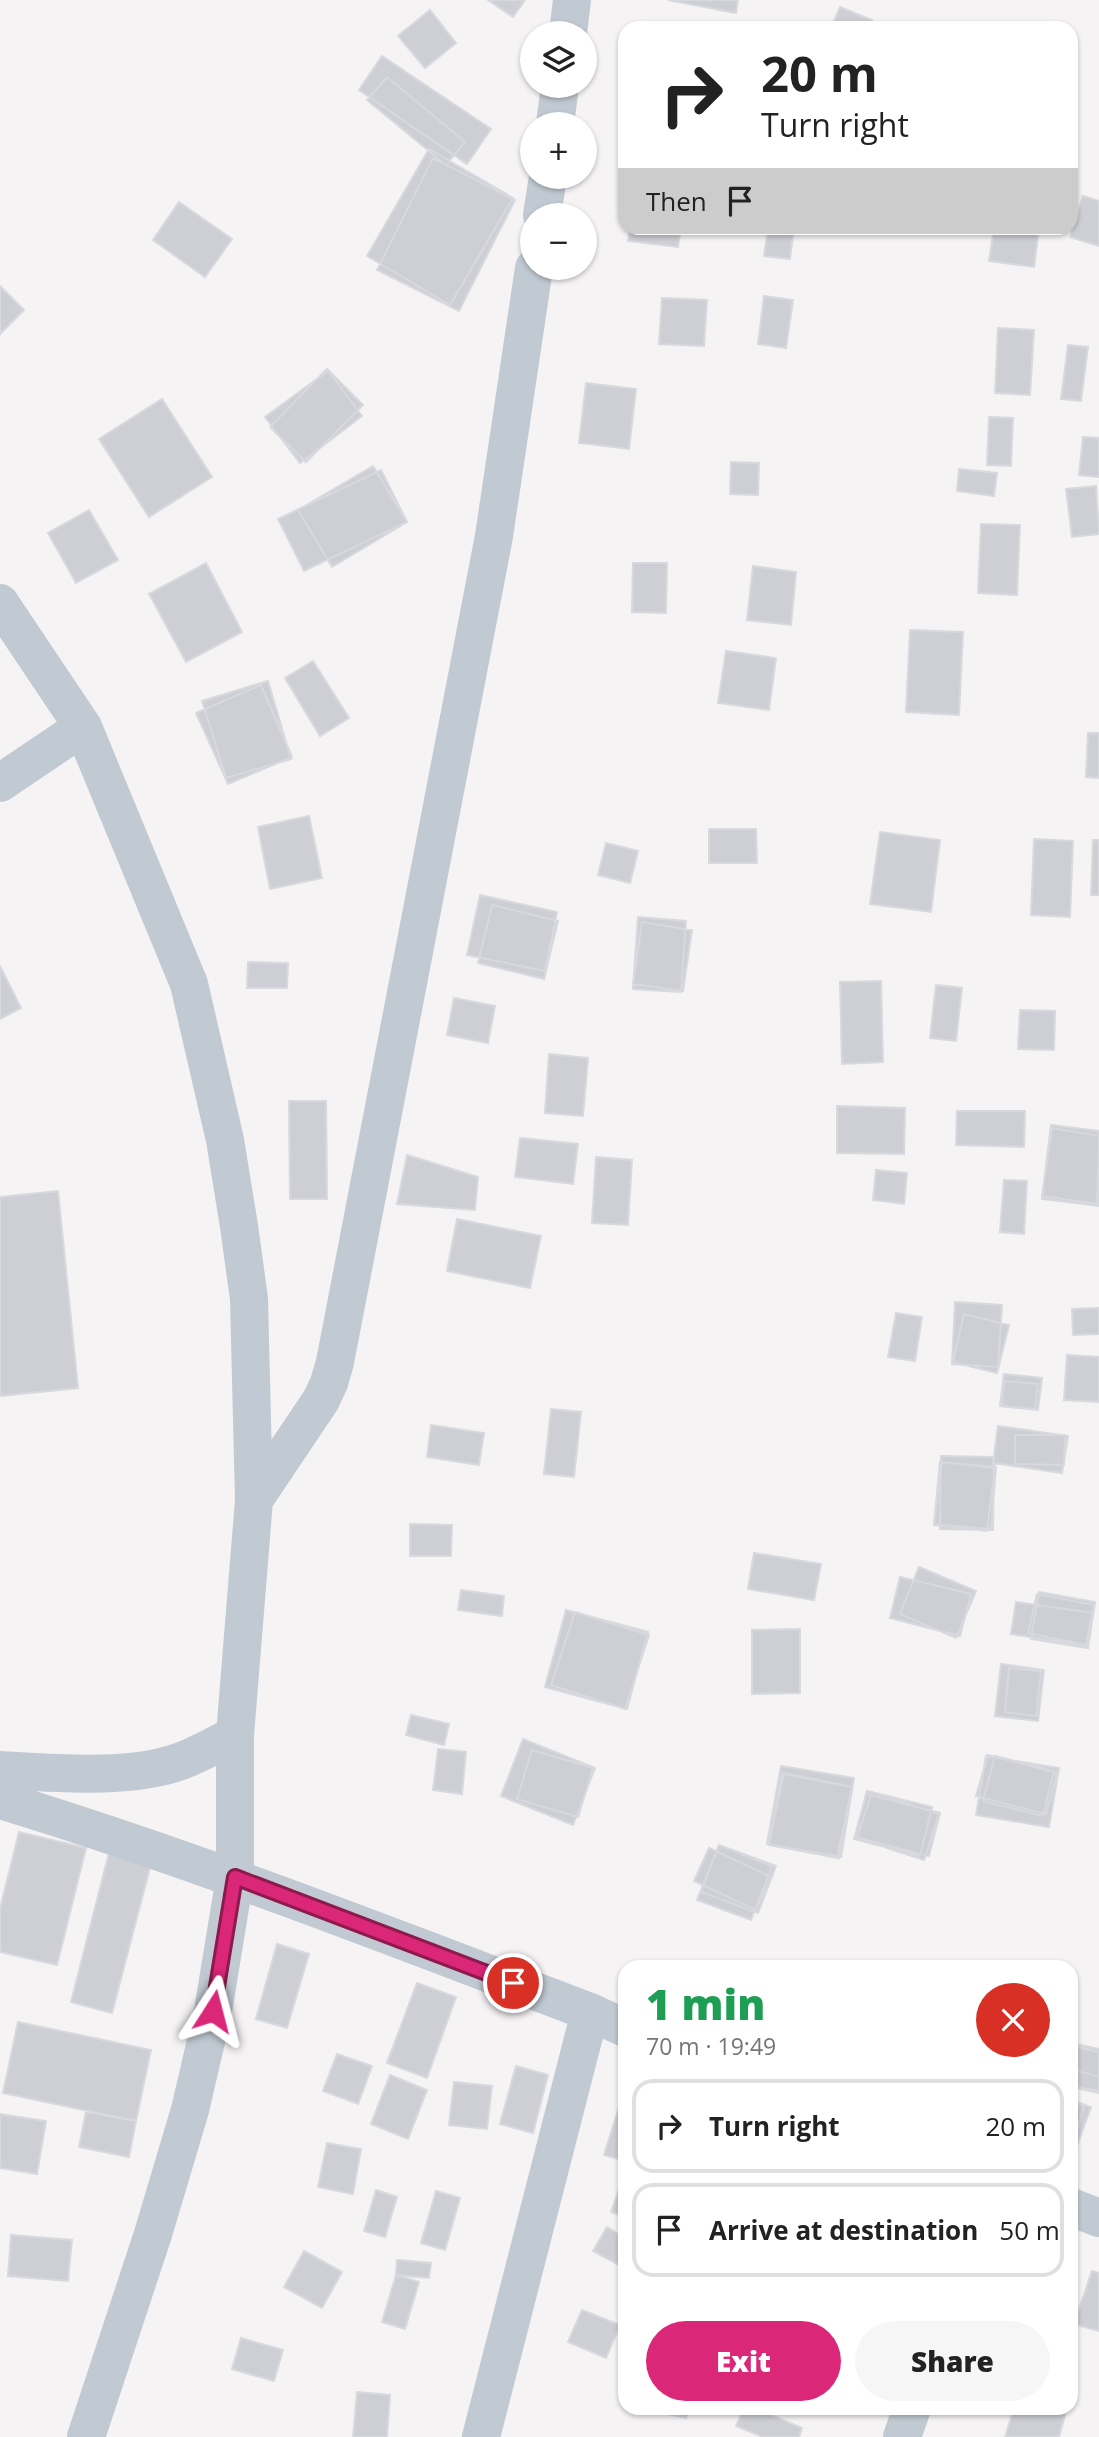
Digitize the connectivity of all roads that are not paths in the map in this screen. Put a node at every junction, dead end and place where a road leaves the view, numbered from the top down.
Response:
1 (572, 0) edge
2 (569, 21) edge
3 (532, 280) edge
4 (0, 603) edge
5 (83, 727) junction
6 (0, 783) edge
7 (254, 1500) junction
8 (235, 1735) junction
9 (0, 1770) edge
10 (0, 1800) edge
11 (235, 1877) junction
12 (590, 2012) junction
13 (618, 2025) edge
14 (1078, 2210) edge
15 (1099, 2218) edge
16 (910, 2415) edge
17 (86, 2437) edge
18 (481, 2437) edge
19 (902, 2437) edge

1 - 2 street
3 - 7 street
4 - 5 street
5 - 6 street
5 - 7 street
7 - 8 street
8 - 9 street
8 - 11 street
10 - 11 street
11 - 12 street
11 - 17 street
12 - 13 street
12 - 18 street
14 - 15 street
16 - 19 street

